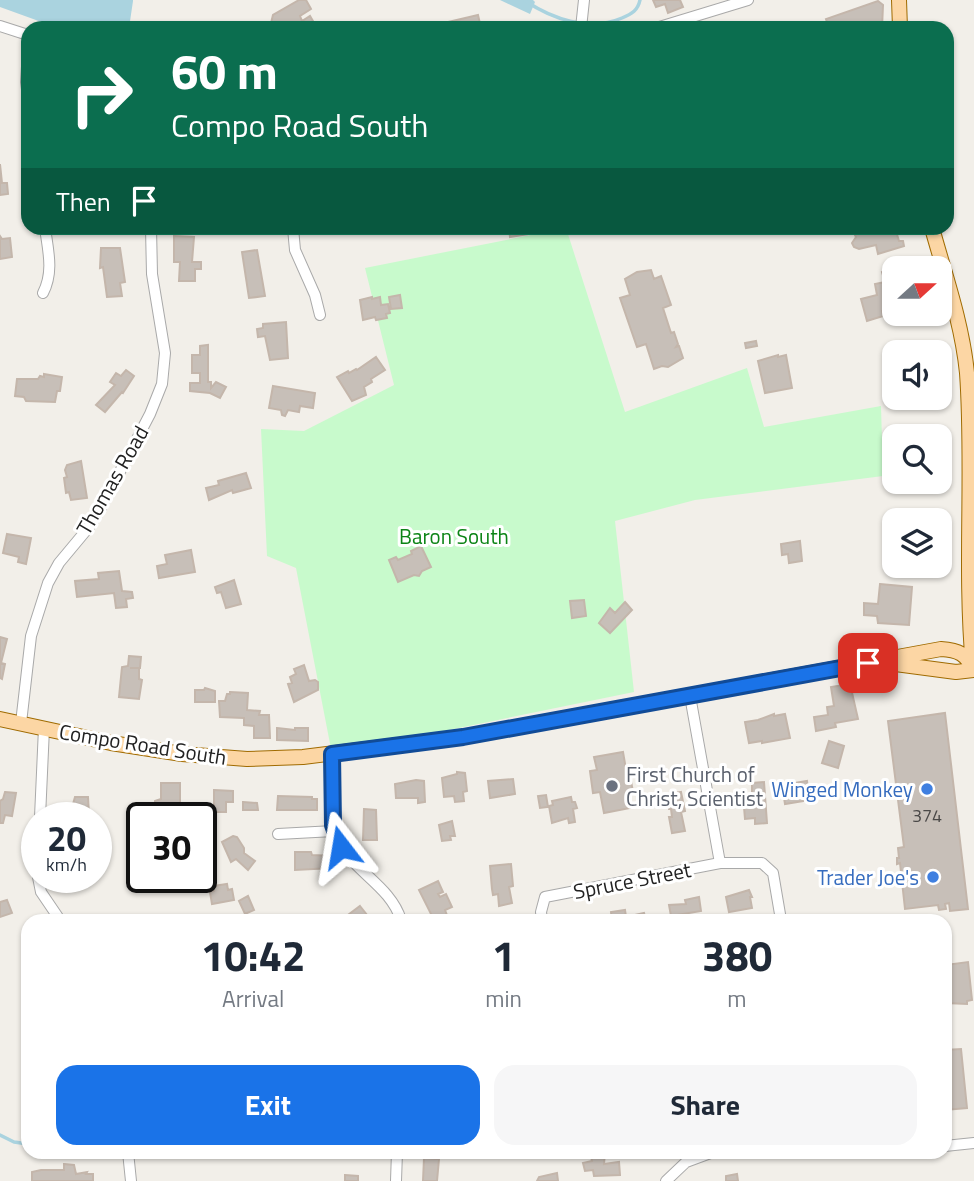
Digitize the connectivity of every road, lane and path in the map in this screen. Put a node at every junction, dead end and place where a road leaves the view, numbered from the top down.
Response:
1 (584, 0) edge
2 (748, 0) edge
3 (899, 0) edge
4 (582, 21) edge
5 (679, 21) edge
6 (900, 21) edge
7 (0, 26) edge
8 (21, 33) edge
9 (46, 235) edge
10 (152, 235) edge
11 (294, 235) edge
12 (934, 235) edge
13 (43, 293) dead end
14 (320, 315) dead end
15 (972, 486) edge
16 (868, 663) junction
17 (974, 672) edge
18 (690, 696) junction
19 (0, 719) edge
20 (21, 723) junction
21 (44, 728) junction
22 (332, 754) junction
23 (41, 802) edge
24 (334, 831) junction
25 (278, 834) dead end
26 (720, 863) junction
27 (42, 893) edge
28 (56, 914) edge
29 (398, 914) edge
30 (541, 914) edge
31 (780, 914) edge
32 (974, 1143) edge
33 (952, 1145) edge
34 (129, 1159) edge
35 (397, 1159) edge
36 (694, 1159) edge
37 (131, 1181) edge
38 (396, 1181) edge
39 (666, 1181) edge

1 - 4 street
2 - 5 street
3 - 6 main road
7 - 8 street
9 - 13 street
10 - 20 street, Thomas Road
11 - 14 street
12 - 15 main road
15 - 17 main road
16 - 17 main road, Compo Road South
16 - 17 main road, Compo Road South
16 - 18 main road, Compo Road South
18 - 22 main road, Compo Road South
18 - 26 street
19 - 20 main road, Compo Road South
20 - 21 main road, Compo Road South
21 - 22 main road, Compo Road South
21 - 23 street
22 - 24 street
24 - 25 street
24 - 29 street
26 - 30 street, Spruce Street
26 - 31 street, Spruce Street
27 - 28 street
32 - 33 street
34 - 37 street
35 - 38 street
36 - 39 street

